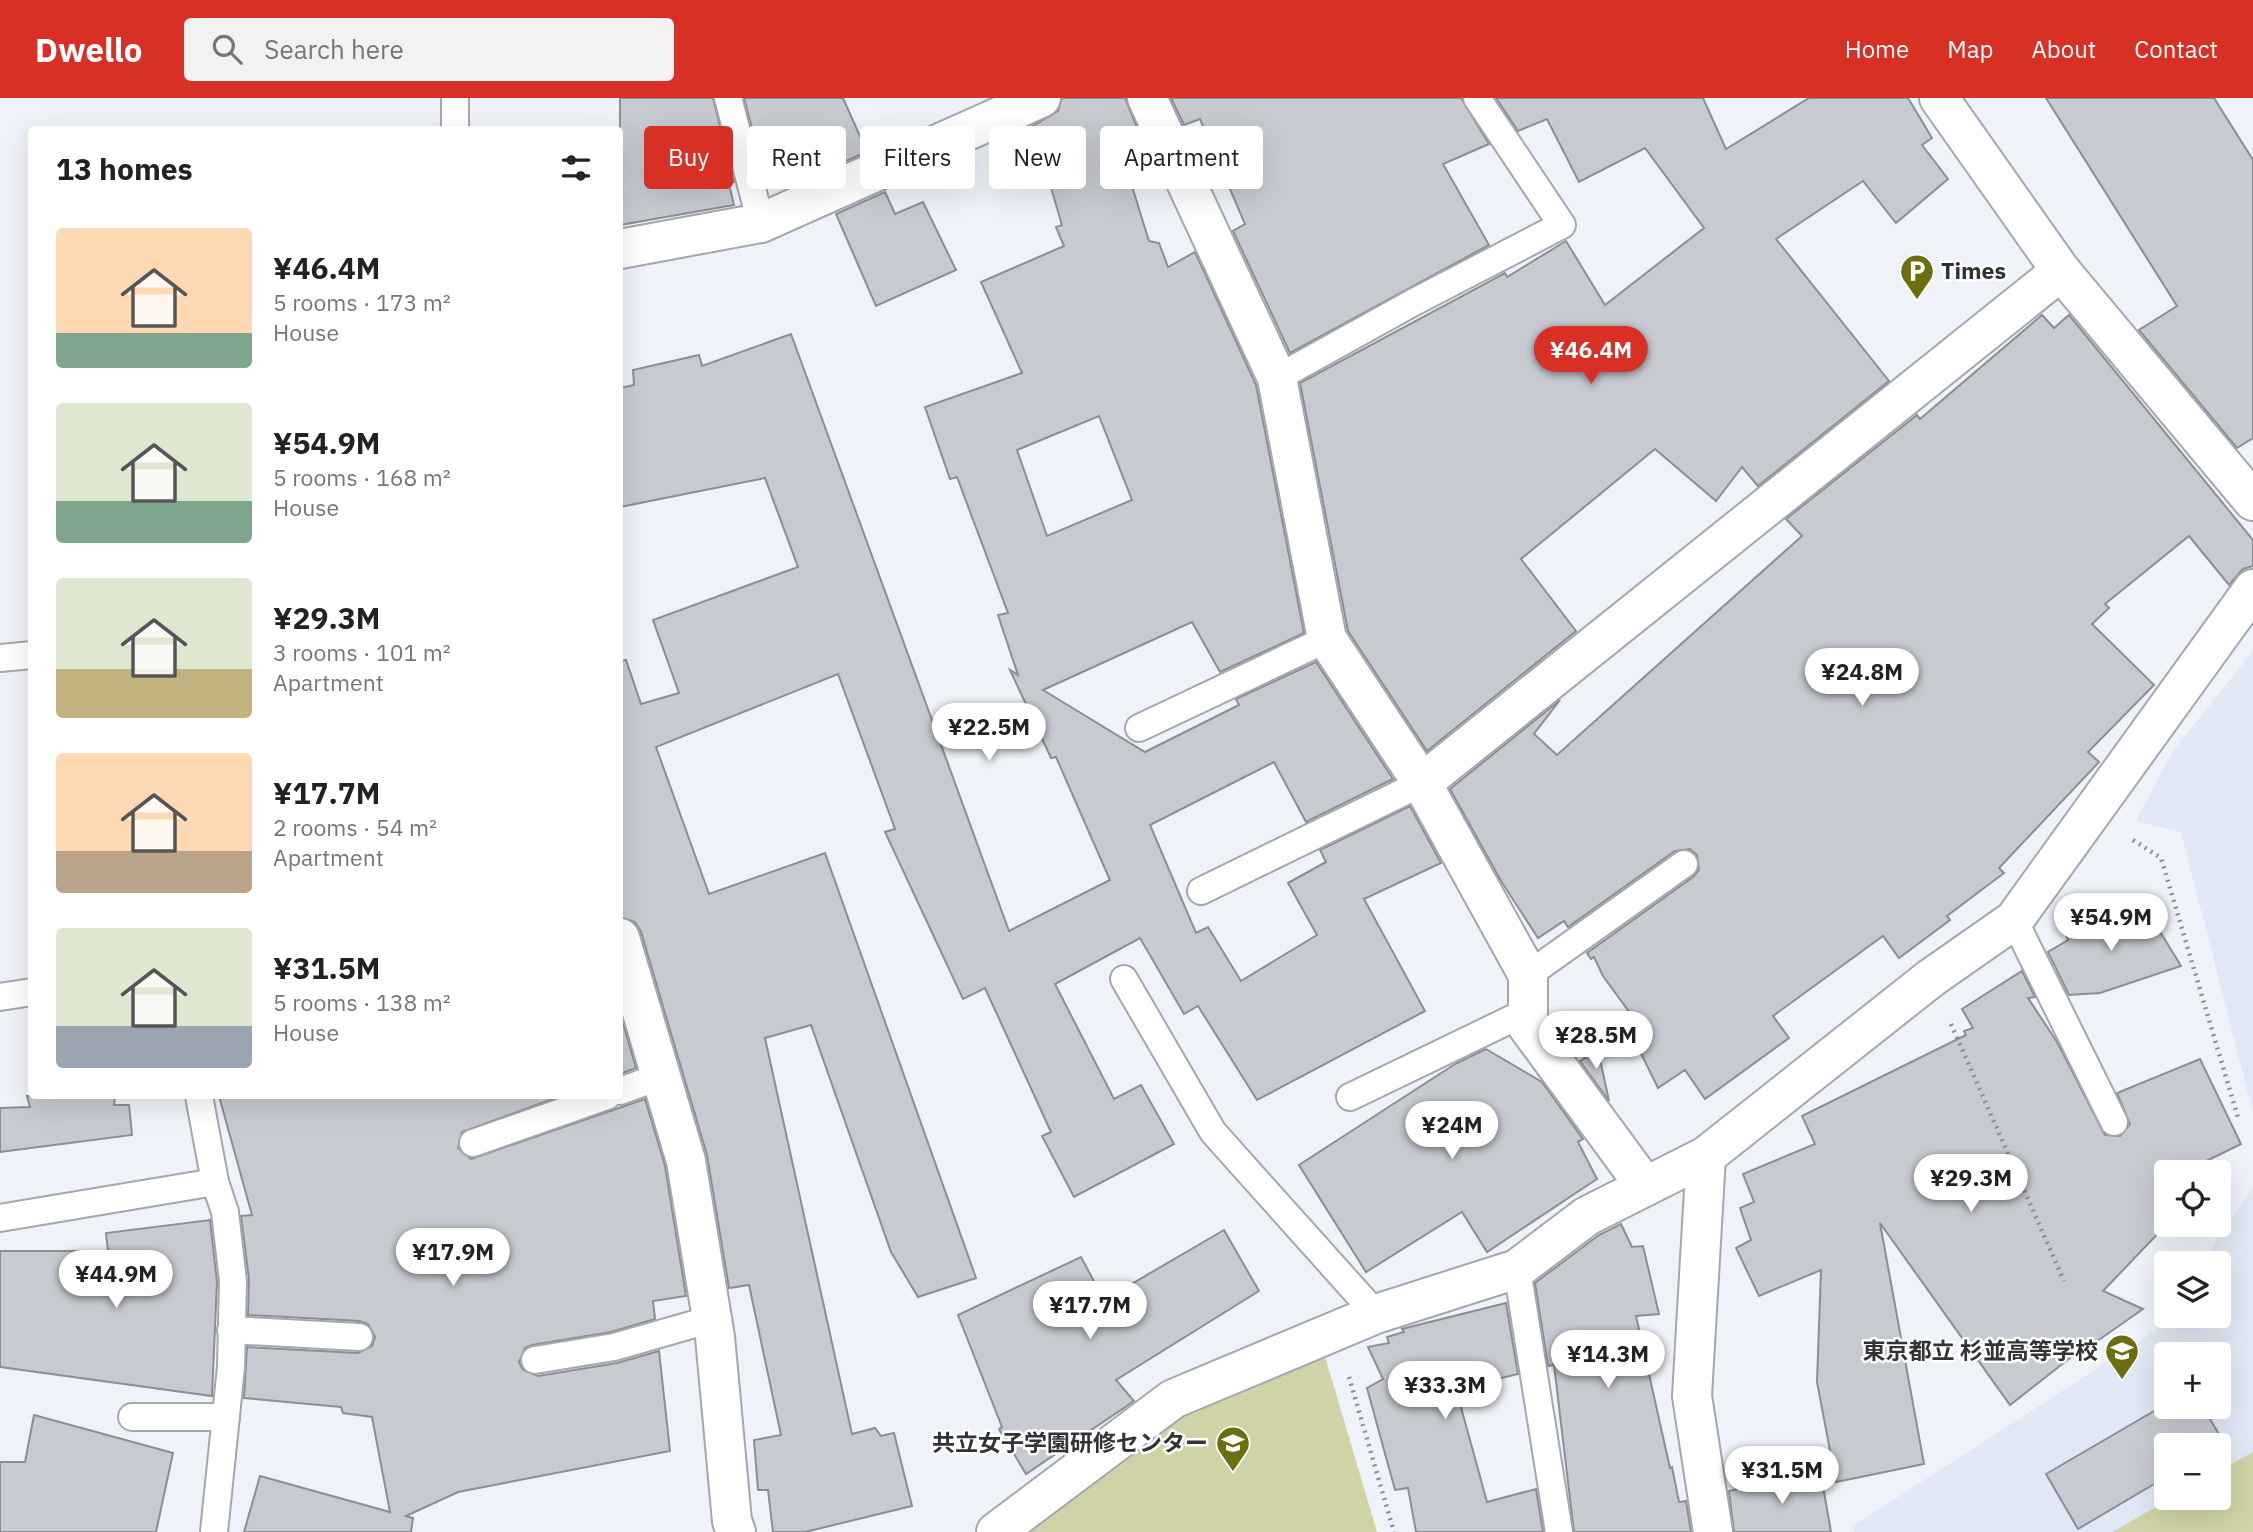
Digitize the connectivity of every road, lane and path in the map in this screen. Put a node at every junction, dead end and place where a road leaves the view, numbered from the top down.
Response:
1 (455, 98) edge
2 (728, 98) edge
3 (1041, 98) edge
4 (1147, 98) edge
5 (1477, 98) edge
6 (1939, 98) edge
7 (455, 126) edge
8 (761, 223) junction
9 (623, 247) edge
10 (2061, 271) junction
11 (1277, 378) junction
12 (2253, 501) edge
13 (2253, 589) edge
14 (1327, 639) junction
15 (28, 655) edge
16 (0, 658) edge
17 (1139, 728) dead end
18 (1422, 783) junction
19 (2091, 814) junction
20 (1684, 864) dead end
21 (1201, 891) dead end
22 (2014, 920) junction
23 (623, 948) edge
24 (1931, 978) junction
25 (1124, 979) dead end
26 (28, 993) edge
27 (1528, 993) junction
28 (0, 997) edge
29 (661, 1076) junction
30 (623, 1090) edge
31 (1350, 1097) dead end
32 (200, 1099) edge
33 (598, 1099) edge
34 (2239, 1121) dead end
35 (2114, 1122) dead end
36 (473, 1143) dead end
37 (1706, 1156) junction
38 (215, 1182) junction
39 (1645, 1186) junction
40 (0, 1218) edge
41 (1517, 1269) junction
42 (2064, 1281) dead end
43 (1376, 1314) junction
44 (712, 1319) junction
45 (1336, 1329) junction
46 (231, 1330) junction
47 (359, 1337) dead end
48 (535, 1360) dead end
49 (132, 1417) dead end
50 (226, 1418) junction
51 (214, 1532) edge
52 (736, 1532) edge
53 (996, 1532) edge
54 (1394, 1532) edge
55 (1559, 1532) edge
56 (1713, 1532) edge

1 - 7 lane
2 - 8 lane
3 - 8 street
4 - 11 street
5 - 11 lane
6 - 10 street
8 - 9 street
10 - 12 street
10 - 18 street
11 - 14 street
13 - 19 street
14 - 17 lane
14 - 18 street
15 - 16 lane
18 - 21 lane
18 - 27 street
19 - 22 street
19 - 34 path
20 - 27 lane
22 - 24 street
22 - 35 lane
23 - 29 street
24 - 37 street
24 - 42 path
25 - 43 lane
26 - 28 lane
27 - 31 lane
27 - 39 street
29 - 30 lane
29 - 44 street
32 - 38 lane
33 - 36 lane
37 - 39 street
37 - 56 street
38 - 40 lane
38 - 46 lane
39 - 41 street
41 - 43 street
41 - 55 lane
43 - 45 street
44 - 48 lane
44 - 52 street
45 - 53 street
45 - 54 path
46 - 47 lane
46 - 50 lane
49 - 50 lane
50 - 51 lane

